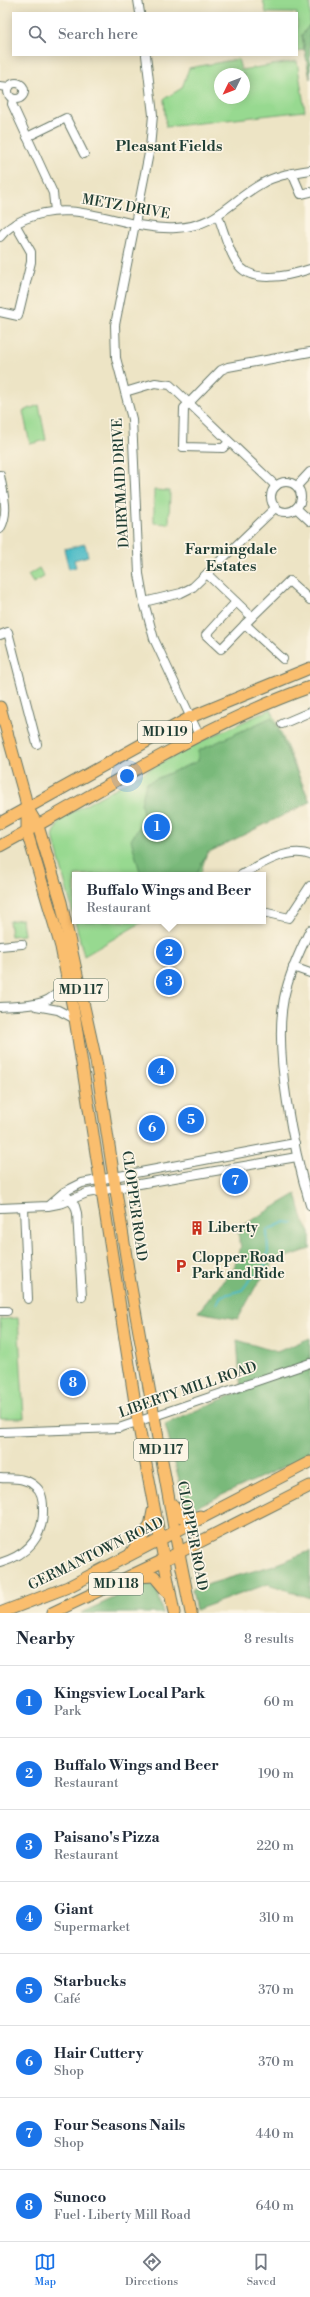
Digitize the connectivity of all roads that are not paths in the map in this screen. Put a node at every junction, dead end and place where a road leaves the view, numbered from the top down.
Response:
1 (138, 0) edge
2 (140, 12) edge
3 (146, 56) edge
4 (0, 86) edge
5 (9, 88) junction
6 (12, 99) junction
7 (27, 137) junction
8 (84, 154) dead end
9 (310, 170) edge
10 (292, 173) junction
11 (310, 192) edge
12 (55, 211) junction
13 (218, 216) junction
14 (135, 223) junction
15 (15, 224) junction
16 (0, 237) edge
17 (310, 269) edge
18 (0, 312) edge
19 (310, 352) edge
20 (125, 392) junction
21 (190, 402) junction
22 (230, 442) junction
23 (310, 472) edge
24 (0, 475) edge
25 (276, 486) junction
26 (297, 486) junction
27 (276, 507) junction
28 (296, 508) junction
29 (310, 522) edge
30 (0, 529) edge
31 (207, 574) junction
32 (310, 600) edge
33 (144, 602) junction
34 (236, 602) junction
35 (252, 617) junction
36 (245, 624) junction
37 (0, 635) edge
38 (283, 659) dead end
39 (310, 668) edge
40 (310, 687) edge
41 (0, 706) edge
42 (310, 712) edge
43 (191, 718) junction
44 (282, 724) dead end
45 (199, 735) junction
46 (38, 744) dead end
47 (27, 808) junction
48 (0, 823) edge
49 (38, 826) junction
50 (27, 832) junction
51 (0, 846) edge
52 (310, 855) edge
53 (248, 872) edge
54 (310, 886) edge
55 (266, 913) edge
56 (310, 930) edge
57 (22, 944) dead end
58 (0, 946) edge
59 (293, 967) junction
60 (310, 973) edge
61 (67, 982) junction
62 (31, 1005) junction
63 (0, 1007) edge
64 (75, 1019) junction
65 (295, 1143) junction
66 (297, 1157) junction
67 (114, 1177) junction
68 (100, 1179) junction
69 (116, 1189) junction
70 (102, 1191) junction
71 (64, 1192) junction
72 (70, 1200) junction
73 (310, 1205) edge
74 (48, 1206) junction
75 (0, 1208) edge
76 (24, 1208) junction
77 (82, 1297) dead end
78 (28, 1299) dead end
79 (310, 1363) edge
80 (155, 1416) junction
81 (138, 1422) junction
82 (0, 1432) edge
83 (310, 1462) edge
84 (0, 1478) edge
85 (310, 1486) edge
86 (169, 1496) junction
87 (155, 1504) junction
88 (218, 1510) junction
89 (175, 1533) junction
90 (160, 1540) junction
91 (179, 1553) junction
92 (127, 1558) junction
93 (164, 1560) junction
94 (0, 1563) edge
95 (126, 1579) junction
96 (171, 1596) junction
97 (0, 1613) edge
98 (52, 1613) edge
99 (174, 1613) edge
100 (191, 1613) edge

1 - 2 street
3 - 14 street, DAIRYMAID DRIVE
4 - 5 street
5 - 6 street
5 - 6 street
6 - 7 street
7 - 8 street
7 - 12 street
9 - 10 street, METZ DRIVE
10 - 11 street
10 - 13 street, METZ DRIVE
12 - 14 street, METZ DRIVE
12 - 15 street, METZ DRIVE
13 - 14 street, METZ DRIVE
13 - 17 street
14 - 20 street, DAIRYMAID DRIVE
15 - 16 street, METZ DRIVE
15 - 18 street
19 - 21 street
20 - 21 street
20 - 33 street, DAIRYMAID DRIVE
21 - 22 street
21 - 22 street
22 - 25 street
23 - 26 street
24 - 30 street
25 - 26 street
25 - 27 street
26 - 28 street
27 - 28 street
27 - 31 street
28 - 29 street
31 - 33 street
31 - 34 street
32 - 35 street
33 - 43 street, DAIRYMAID DRIVE
34 - 35 street
34 - 36 street
35 - 36 street
36 - 38 street
37 - 46 street
39 - 43 main road, MD 119
40 - 45 main road, MD 119
41 - 47 main road, CLOPPER ROAD / MD 117
42 - 44 street
43 - 45 street, DAIRYMAID DRIVE
43 - 47 main road, MD 119
45 - 49 main road, MD 119
47 - 48 main road, MD 119
47 - 49 main road, CLOPPER ROAD / MD 117
47 - 50 main road, CLOPPER ROAD / MD 117
49 - 50 main road, MD 119
49 - 67 main road, CLOPPER ROAD / MD 117
50 - 51 main road, MD 119
50 - 61 main road, CLOPPER ROAD / MD 117
52 - 53 street
54 - 55 street
56 - 59 street
57 - 58 street
59 - 60 street
59 - 65 street
61 - 62 street
61 - 64 main road, CLOPPER ROAD / MD 117
62 - 63 street
62 - 64 street
64 - 68 main road, CLOPPER ROAD / MD 117
65 - 66 street
65 - 67 street
66 - 69 street
66 - 73 street
67 - 68 street
67 - 69 main road, CLOPPER ROAD / MD 117
68 - 70 main road, CLOPPER ROAD / MD 117
68 - 71 street
69 - 70 street
69 - 80 main road, CLOPPER ROAD / MD 117
70 - 72 street
70 - 81 main road, CLOPPER ROAD / MD 117
71 - 72 street
71 - 74 street
72 - 74 street
72 - 77 street
74 - 76 street
75 - 76 street
76 - 78 street
79 - 80 street, LIBERTY MILL ROAD
80 - 81 street, LIBERTY MILL ROAD
80 - 86 main road, CLOPPER ROAD / MD 117
81 - 82 street, LIBERTY MILL ROAD
81 - 87 main road, CLOPPER ROAD / MD 117
83 - 88 main road, GERMANTOWN ROAD / MD 118
84 - 94 street
85 - 91 main road, MD 118
86 - 88 main road
86 - 89 main road, CLOPPER ROAD / MD 117
87 - 90 main road, CLOPPER ROAD / MD 117
87 - 92 main road
88 - 89 main road, GERMANTOWN ROAD / MD 118
89 - 90 main road, GERMANTOWN ROAD / MD 118
89 - 91 main road, CLOPPER ROAD / MD 117
90 - 92 main road, GERMANTOWN ROAD / MD 118
90 - 93 main road, CLOPPER ROAD / MD 117
91 - 93 main road, MD 118
91 - 100 main road, CLOPPER ROAD / MD 117
92 - 97 main road, GERMANTOWN ROAD / MD 118
93 - 95 main road, MD 118
93 - 96 main road, CLOPPER ROAD / MD 117
95 - 96 main road
95 - 98 main road, MD 118
96 - 99 main road, CLOPPER ROAD / MD 117

